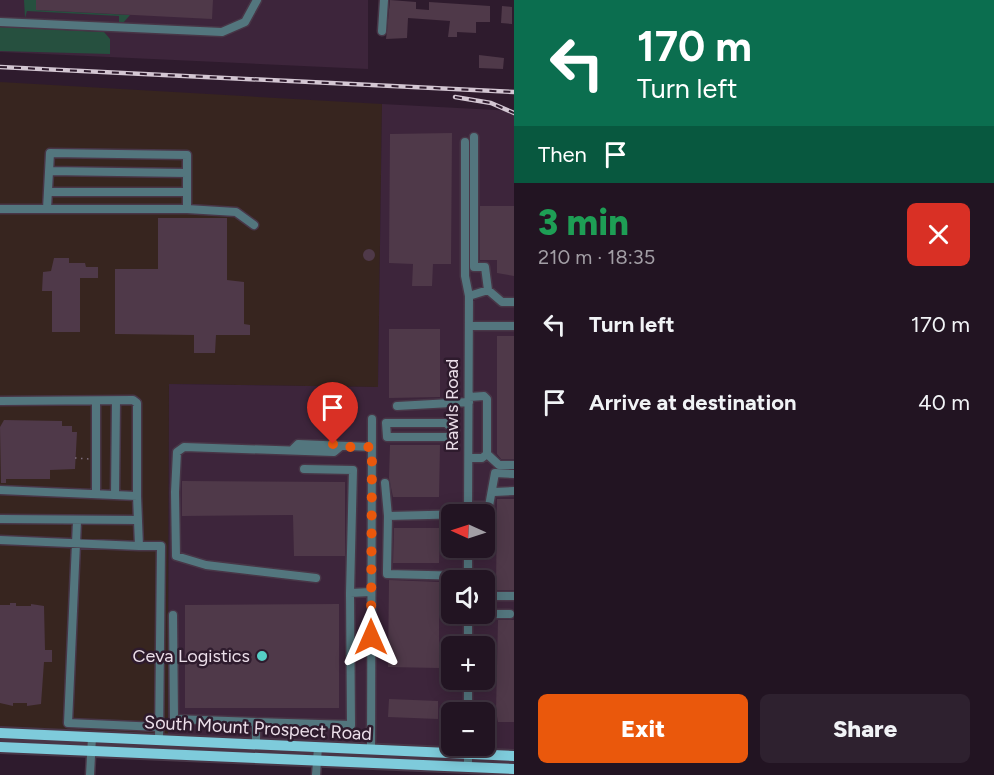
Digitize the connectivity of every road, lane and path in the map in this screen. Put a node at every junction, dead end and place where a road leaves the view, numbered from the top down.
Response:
1 (257, 0) edge
2 (384, 0) edge
3 (0, 22) edge
4 (382, 31) dead end
5 (474, 137) dead end
6 (465, 142) dead end
7 (49, 171) junction
8 (187, 173) junction
9 (48, 192) junction
10 (187, 192) junction
11 (0, 209) edge
12 (47, 209) junction
13 (187, 209) junction
14 (254, 225) dead end
15 (488, 290) junction
16 (469, 296) junction
17 (514, 302) edge
18 (469, 326) junction
19 (514, 326) edge
20 (469, 399) junction
21 (116, 400) junction
22 (0, 401) edge
23 (96, 401) junction
24 (397, 406) dead end
25 (372, 419) dead end
26 (455, 431) junction
27 (469, 431) junction
28 (372, 447) junction
29 (487, 454) junction
30 (75, 458) dead end
31 (469, 458) junction
32 (93, 459) dead end
33 (514, 465) edge
34 (304, 469) dead end
35 (514, 474) edge
36 (385, 483) dead end
37 (0, 490) edge
38 (514, 490) edge
39 (494, 492) junction
40 (96, 494) junction
41 (115, 495) junction
42 (138, 496) junction
43 (468, 504) edge
44 (490, 504) edge
45 (441, 513) edge
46 (388, 516) junction
47 (0, 519) edge
48 (138, 520) junction
49 (77, 521) junction
50 (0, 540) edge
51 (76, 545) junction
52 (139, 546) junction
53 (441, 577) edge
54 (316, 578) dead end
55 (371, 592) junction
56 (350, 593) junction
57 (495, 596) edge
58 (514, 596) edge
59 (495, 614) edge
60 (510, 614) dead end
61 (173, 615) dead end
62 (256, 722) junction
63 (159, 727) junction
64 (0, 733) edge
65 (92, 737) junction
66 (159, 740) junction
67 (256, 744) junction
68 (0, 747) edge
69 (318, 747) junction
70 (371, 750) junction
71 (441, 750) edge
72 (91, 751) junction
73 (495, 754) edge
74 (468, 756) edge
75 (514, 756) edge
76 (317, 760) junction
77 (468, 767) junction
78 (514, 769) edge
79 (90, 775) edge
80 (316, 775) edge

1 - 3 street
2 - 4 street
5 - 15 street
6 - 16 street, Rawls Road
7 - 8 street
7 - 8 street
7 - 9 street
8 - 10 street
9 - 10 street
9 - 12 street
10 - 13 street
11 - 12 street
12 - 13 street
13 - 14 street
15 - 16 street
15 - 17 street
16 - 18 street, Rawls Road
18 - 19 street
18 - 20 street, Rawls Road
20 - 24 street
20 - 27 street, Rawls Road
20 - 29 street
21 - 23 street
21 - 41 street
21 - 42 street
22 - 23 street
23 - 40 street
25 - 28 street
26 - 26 street
26 - 27 street
27 - 31 street, Rawls Road
28 - 54 street
28 - 55 street
29 - 31 street
29 - 33 street
30 - 32 path
31 - 43 street, Rawls Road
34 - 56 street
35 - 39 street
36 - 46 street
37 - 40 street
38 - 39 street
39 - 44 street
40 - 41 street
41 - 42 street
42 - 48 street
45 - 46 street
46 - 53 street
47 - 49 street
48 - 49 street
48 - 52 street
49 - 51 street
50 - 51 street
51 - 52 street
51 - 63 street
52 - 63 street
55 - 56 street
55 - 70 street
56 - 62 street
57 - 58 street
59 - 60 street
61 - 62 street
62 - 67 street
63 - 66 street
64 - 65 main road, South Mount Prospect Road
65 - 66 main road, South Mount Prospect Road
65 - 72 street
66 - 67 main road, South Mount Prospect Road
67 - 69 main road, South Mount Prospect Road
68 - 72 main road, South Mount Prospect Road
69 - 70 main road, South Mount Prospect Road
69 - 76 street
70 - 71 main road, South Mount Prospect Road
72 - 76 main road, South Mount Prospect Road
72 - 79 street
73 - 75 main road, South Mount Prospect Road
74 - 77 street
76 - 77 main road, South Mount Prospect Road
76 - 80 street
77 - 78 main road, South Mount Prospect Road

